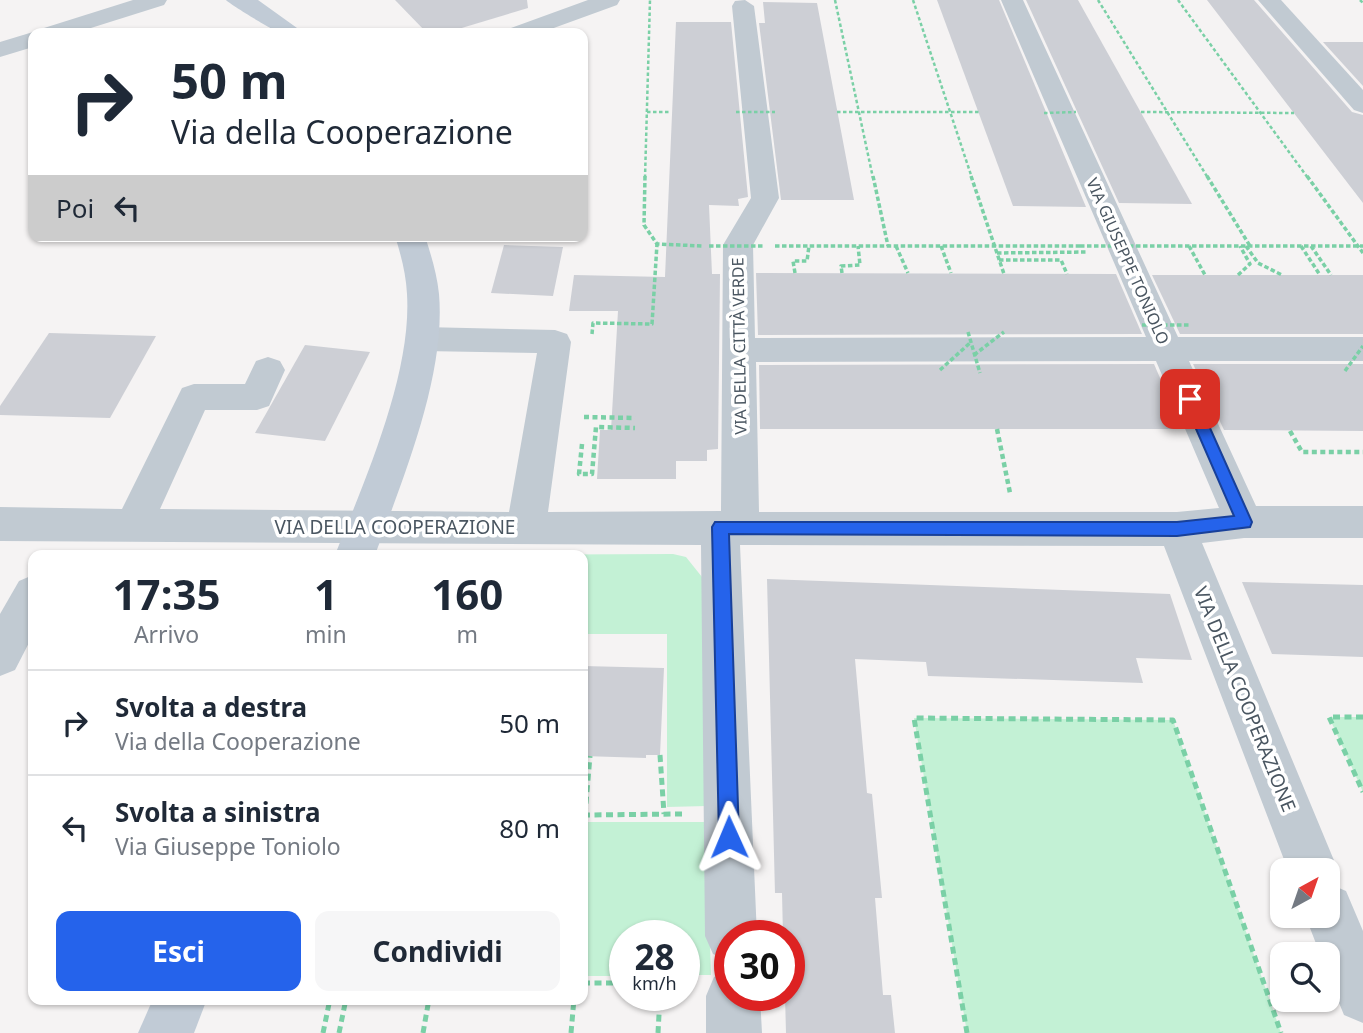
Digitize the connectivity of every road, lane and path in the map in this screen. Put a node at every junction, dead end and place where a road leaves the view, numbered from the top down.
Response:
1 (156, 0) edge
2 (609, 0) edge
3 (650, 0) edge
4 (835, 0) edge
5 (914, 0) edge
6 (1012, 0) edge
7 (1098, 0) edge
8 (1178, 0) edge
9 (1269, 0) edge
10 (245, 1) edge
11 (743, 6) dead end
12 (68, 28) edge
13 (286, 28) edge
14 (533, 28) edge
15 (28, 41) edge
16 (0, 50) edge
17 (1363, 105) edge
18 (950, 111) junction
19 (647, 112) junction
20 (671, 112) dead end
21 (736, 112) dead end
22 (775, 112) dead end
23 (837, 112) dead end
24 (859, 112) junction
25 (1076, 112) dead end
26 (1141, 112) dead end
27 (1168, 112) junction
28 (1258, 112) junction
29 (979, 113) dead end
30 (1044, 113) dead end
31 (1294, 113) dead end
32 (412, 242) edge
33 (657, 244) junction
34 (809, 246) junction
35 (858, 246) junction
36 (888, 246) junction
37 (896, 246) junction
38 (942, 246) junction
39 (994, 246) junction
40 (1189, 246) junction
41 (1240, 246) junction
42 (1248, 246) junction
43 (1300, 246) junction
44 (1311, 246) junction
45 (1356, 246) junction
46 (1363, 246) edge
47 (1124, 252) junction
48 (997, 253) junction
49 (1363, 253) edge
50 (999, 260) junction
51 (795, 273) dead end
52 (842, 273) dead end
53 (908, 274) dead end
54 (951, 274) dead end
55 (1004, 274) dead end
56 (1067, 274) dead end
57 (1205, 275) dead end
58 (1238, 275) dead end
59 (1282, 275) dead end
60 (1320, 275) dead end
61 (1331, 275) dead end
62 (1142, 325) dead end
63 (1190, 326) dead end
64 (968, 332) dead end
65 (1004, 332) dead end
66 (423, 339) junction
67 (591, 341) dead end
68 (971, 342) junction
69 (738, 351) junction
70 (974, 355) junction
71 (1357, 355) edge
72 (1166, 362) junction
73 (268, 370) dead end
74 (940, 370) dead end
75 (980, 373) dead end
76 (1214, 374) dead end
77 (585, 405) dead end
78 (584, 418) junction
79 (635, 418) dead end
80 (635, 428) dead end
81 (583, 429) dead end
82 (997, 429) dead end
83 (1290, 431) dead end
84 (582, 440) dead end
85 (1363, 452) edge
86 (1244, 522) junction
87 (1363, 522) edge
88 (0, 524) edge
89 (133, 525) junction
90 (526, 527) junction
91 (730, 527) junction
92 (1017, 528) junction
93 (1177, 529) junction
94 (62, 540) edge
95 (360, 541) edge
96 (28, 603) edge
97 (0, 656) edge
98 (1363, 717) edge
99 (660, 755) dead end
100 (590, 756) dead end
101 (588, 776) edge
102 (1363, 792) edge
103 (728, 813) junction
104 (664, 814) junction
105 (588, 815) edge
106 (1308, 858) edge
107 (731, 920) edge
108 (1336, 928) edge
109 (588, 983) edge
110 (609, 983) edge
111 (1363, 996) edge
112 (178, 1005) edge
113 (329, 1005) edge
114 (345, 1005) edge
115 (428, 1005) edge
116 (573, 1005) edge
117 (659, 1011) edge
118 (733, 1011) edge
119 (166, 1033) edge
120 (323, 1033) edge
121 (339, 1033) edge
122 (424, 1033) edge
123 (571, 1033) edge
124 (658, 1033) edge
125 (734, 1033) edge
126 (967, 1033) edge
127 (1281, 1033) edge

1 - 12 street
2 - 14 street
3 - 19 path
4 - 24 path
5 - 18 path
6 - 47 street, VIA GIUSEPPE TONIOLO
7 - 27 path
8 - 28 path
9 - 17 street
10 - 13 street
11 - 69 street, VIA DELLA CITTÀ VERDE
15 - 16 street
18 - 24 path
18 - 29 path
18 - 39 path
19 - 20 path
19 - 33 path
21 - 22 path, bridge
23 - 24 path
24 - 36 path
25 - 30 path, bridge
26 - 27 path
27 - 28 path
27 - 42 path
28 - 31 path
28 - 45 path
32 - 66 street
33 - 34 path, bridge
33 - 67 path
34 - 35 path
34 - 51 path
35 - 36 path
35 - 52 path
36 - 37 path
37 - 38 path
37 - 53 path
38 - 39 path
38 - 54 path
39 - 40 path, bridge
39 - 48 path
40 - 41 path
40 - 57 path
41 - 42 path
41 - 58 path
42 - 43 path
42 - 59 path
43 - 44 path
43 - 60 path
44 - 45 path
44 - 61 path
45 - 46 path
45 - 49 path
47 - 48 path
47 - 72 street, VIA GIUSEPPE TONIOLO
48 - 50 path
50 - 55 path
50 - 56 path
62 - 63 path, bridge
64 - 68 path, bridge
65 - 70 path, bridge
66 - 90 street
66 - 95 street
68 - 70 path, bridge
68 - 74 path, bridge
69 - 72 street
69 - 91 street, VIA DELLA CITTÀ VERDE
70 - 75 path, bridge
71 - 72 street
72 - 76 path, bridge
72 - 86 street, VIA GIUSEPPE TONIOLO
73 - 89 street
77 - 78 path
78 - 79 path
78 - 81 path
80 - 84 path
82 - 92 path
83 - 85 path
86 - 87 street, VIA DELLA COOPERAZIONE
86 - 93 street, VIA DELLA COOPERAZIONE
88 - 94 street, VIA DELLA COOPERAZIONE
89 - 94 street, VIA DELLA COOPERAZIONE
89 - 95 street, VIA DELLA COOPERAZIONE
90 - 91 street, VIA DELLA COOPERAZIONE
90 - 95 street, VIA DELLA COOPERAZIONE
91 - 92 street, VIA DELLA COOPERAZIONE
91 - 103 street
92 - 93 street, VIA DELLA COOPERAZIONE
93 - 106 street, VIA DELLA COOPERAZIONE
96 - 97 street
98 - 102 path
99 - 104 path
100 - 101 path
103 - 104 path
103 - 107 street
104 - 105 path
108 - 111 street
109 - 110 path
112 - 119 street
113 - 120 path
114 - 121 path
115 - 122 path
116 - 123 path
117 - 124 path
118 - 125 street
126 - 127 path

